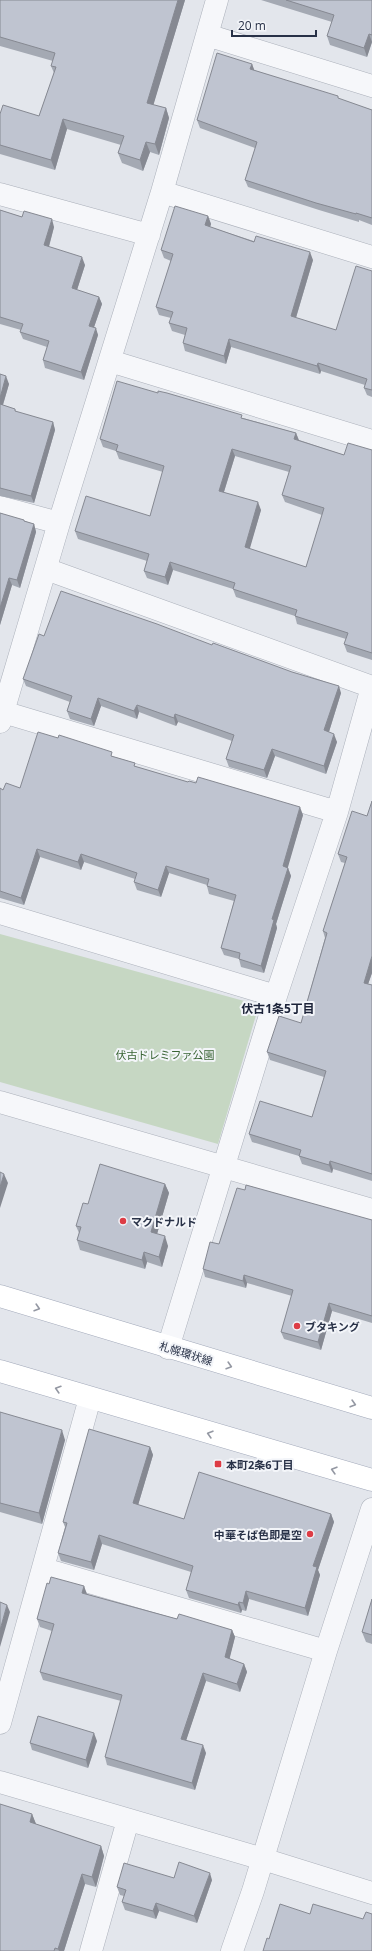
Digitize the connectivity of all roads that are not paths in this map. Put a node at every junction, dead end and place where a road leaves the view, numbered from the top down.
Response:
1 (217, 0) edge
2 (207, 35) junction
3 (372, 86) edge
4 (162, 192) junction
5 (0, 194) edge
6 (149, 235) junction
7 (372, 257) edge
8 (110, 361) junction
9 (372, 441) edge
10 (0, 507) edge
11 (59, 523) junction
12 (46, 569) junction
13 (372, 687) edge
14 (3, 705) edge
15 (337, 812) junction
16 (0, 913) edge
17 (276, 996) junction
18 (0, 1102) edge
19 (224, 1167) junction
20 (372, 1210) edge
21 (0, 1296) edge
22 (168, 1348) junction
23 (0, 1371) edge
24 (90, 1398) junction
25 (372, 1408) edge
26 (372, 1480) edge
27 (372, 1509) edge
28 (44, 1569) junction
29 (326, 1651) junction
30 (0, 1723) edge
31 (0, 1782) edge
32 (128, 1820) junction
33 (263, 1859) junction
34 (372, 1893) edge
35 (91, 1951) edge
36 (232, 1951) edge

1 - 2 street
2 - 3 street
2 - 4 street
4 - 6 street
4 - 7 street
5 - 6 street
6 - 8 street
8 - 9 street
8 - 11 street
10 - 11 street
11 - 12 street
12 - 13 street
12 - 14 street
13 - 15 street
14 - 15 street
15 - 17 street
16 - 17 street
17 - 19 street
18 - 19 street
19 - 20 street
19 - 22 street
21 -> 22 main road, 札幌環状線
22 -> 25 main road, 札幌環状線
24 -> 23 main road
26 -> 24 main road
24 - 28 street
27 - 29 street
28 - 29 street
28 - 30 street
29 - 33 street
31 - 32 street
32 - 33 street
32 - 35 street
33 - 34 street
33 - 36 street

